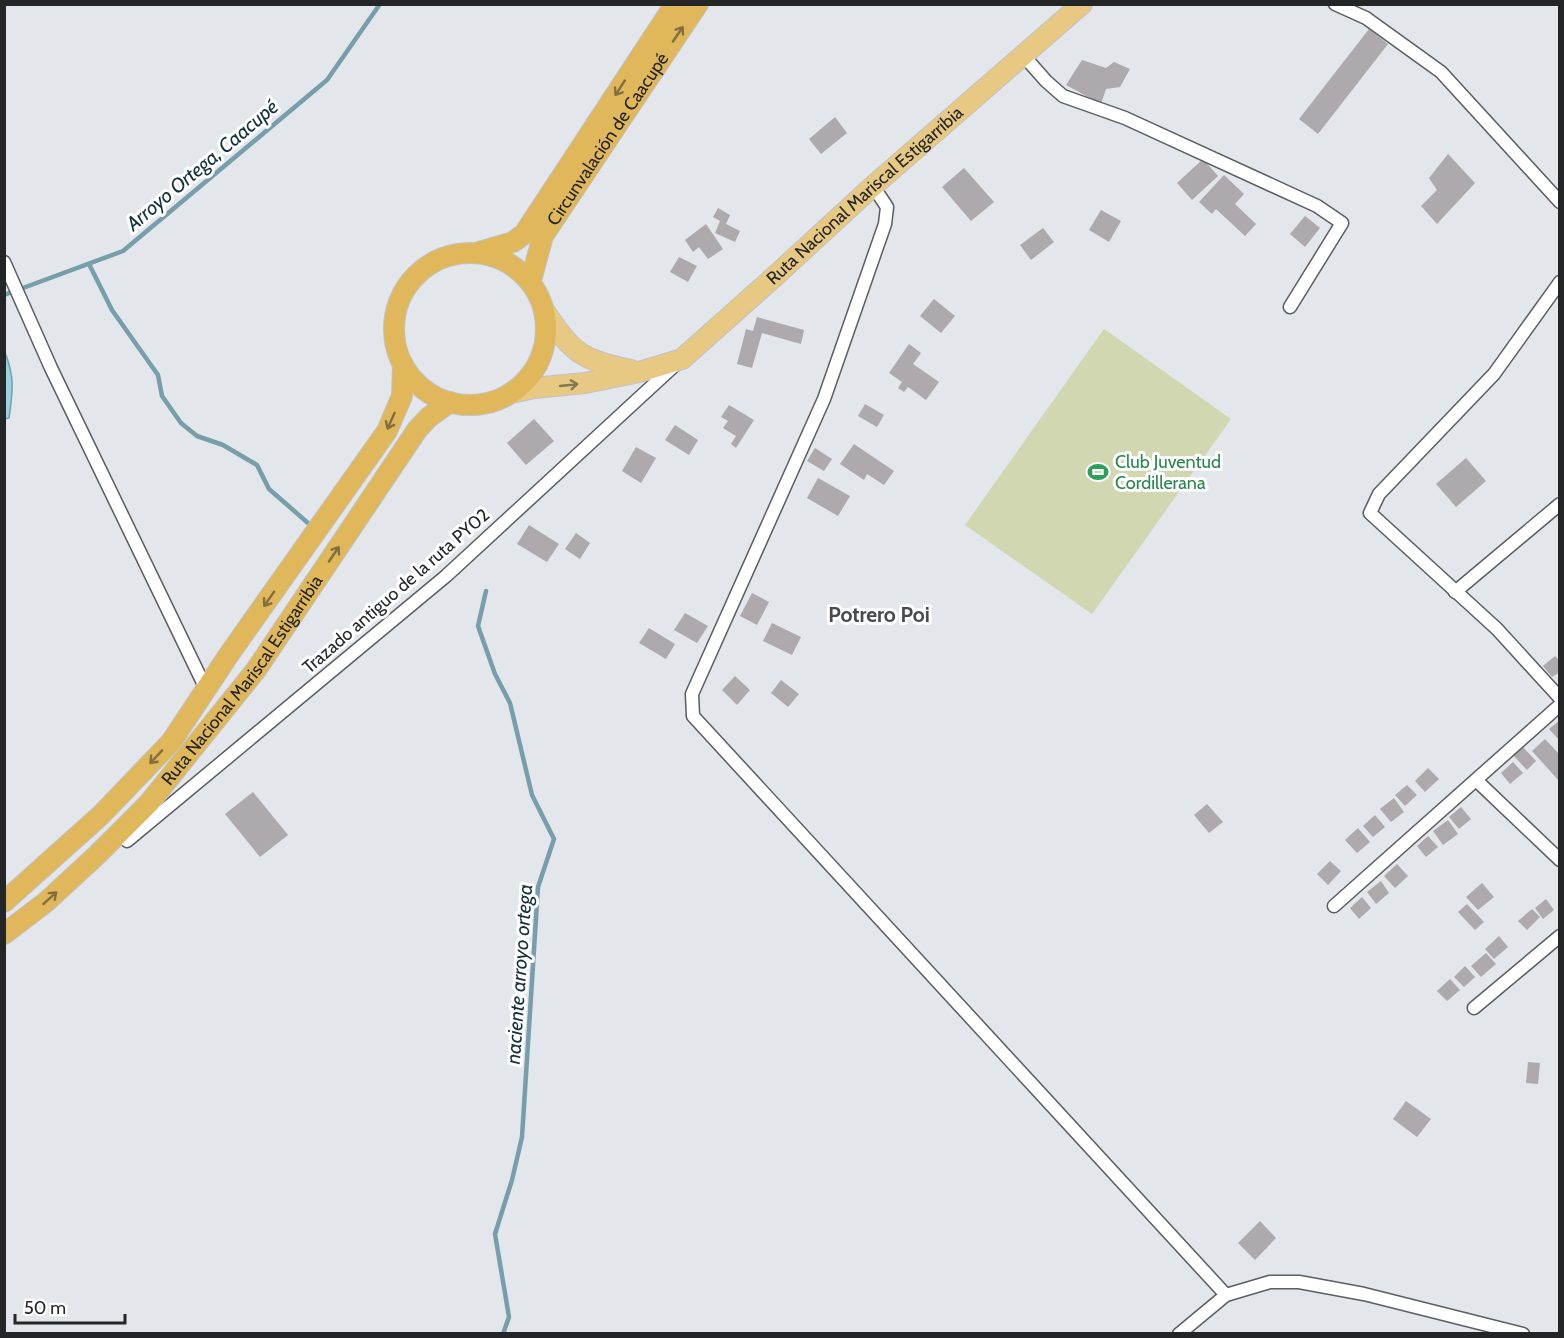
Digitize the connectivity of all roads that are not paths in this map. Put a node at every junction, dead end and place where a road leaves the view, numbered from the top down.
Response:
1 (675, 4) edge
2 (698, 4) edge
3 (1082, 4) edge
4 (1335, 4) edge
5 (1023, 55) junction
6 (873, 186) junction
7 (1560, 202) edge
8 (479, 252) junction
9 (4, 262) edge
10 (531, 280) junction
11 (1560, 282) edge
12 (1290, 307) dead end
13 (545, 312) junction
14 (682, 359) junction
15 (403, 365) junction
16 (639, 372) junction
17 (511, 393) junction
18 (450, 402) junction
19 (1560, 504) edge
20 (1455, 592) junction
21 (206, 689) junction
22 (1560, 698) edge
23 (1560, 705) edge
24 (1476, 780) junction
25 (127, 841) dead end
26 (1560, 860) edge
27 (4, 902) edge
28 (1334, 906) dead end
29 (4, 934) edge
30 (1559, 938) edge
31 (1474, 1008) dead end
32 (1226, 1295) junction
33 (1179, 1334) edge
34 (1523, 1334) edge

1 -> 8 highway, Circunvalación de Caacupé
10 -> 2 highway, Circunvalación de Caacupé
3 - 5 main road, Ruta Nacional Mariscal Estigarribia
4 - 7 street
5 - 6 main road, Ruta Nacional Mariscal Estigarribia
5 - 12 street
6 - 14 main road, Ruta Nacional Mariscal Estigarribia
6 - 32 street
8 - 10 highway
8 - 15 highway
9 - 21 street
10 - 13 highway
11 - 20 street
13 - 16 main road
13 - 17 highway
14 - 16 main road, Ruta Nacional Mariscal Estigarribia
14 - 25 street, Trazado antiguo de la ruta PY02
15 - 18 highway
15 -> 21 highway, Ruta Nacional Mariscal Estigarribia
17 -> 16 main road, Ruta Nacional Mariscal Estigarribia
17 - 18 highway
29 -> 18 highway, Ruta Nacional Mariscal Estigarribia
19 - 20 street
20 - 22 street
21 -> 27 highway, Ruta Nacional Mariscal Estigarribia
23 - 24 street
24 - 26 street
24 - 28 street
30 - 31 street
32 - 33 street
32 - 34 street

